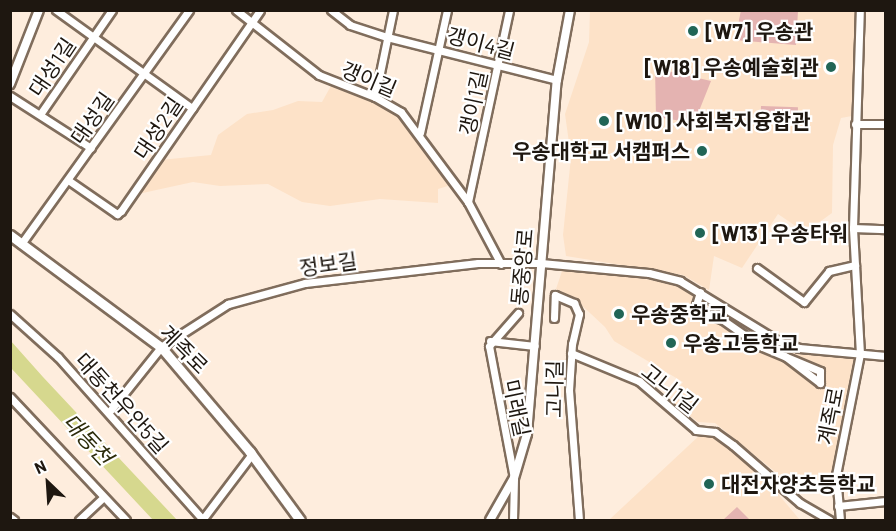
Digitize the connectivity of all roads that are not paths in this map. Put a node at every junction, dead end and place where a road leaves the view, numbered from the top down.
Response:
1 (39, 10) edge
2 (56, 10) edge
3 (112, 10) edge
4 (189, 10) edge
5 (236, 10) edge
6 (260, 10) edge
7 (331, 10) edge
8 (393, 10) edge
9 (447, 10) edge
10 (509, 10) edge
11 (570, 10) edge
12 (860, 10) edge
13 (251, 22) junction
14 (387, 37) junction
15 (92, 38) junction
16 (439, 49) junction
17 (498, 65) junction
18 (143, 74) junction
19 (557, 80) junction
20 (10, 84) edge
21 (10, 96) edge
22 (375, 97) junction
23 (192, 108) junction
24 (41, 113) junction
25 (855, 124) junction
26 (885, 124) edge
27 (420, 133) junction
28 (91, 148) junction
29 (68, 180) junction
30 (468, 202) junction
31 (853, 228) junction
32 (885, 229) edge
33 (10, 235) edge
34 (21, 244) junction
35 (541, 263) junction
36 (501, 264) junction
37 (855, 265) junction
38 (757, 268) dead end
39 (700, 292) junction
40 (518, 313) dead end
41 (10, 314) edge
42 (554, 318) dead end
43 (490, 340) junction
44 (535, 346) junction
45 (160, 347) junction
46 (571, 353) junction
47 (860, 354) junction
48 (785, 356) junction
49 (885, 356) edge
50 (10, 397) edge
51 (109, 412) junction
52 (252, 454) junction
53 (514, 478) junction
54 (103, 498) junction
55 (885, 501) edge
56 (838, 506) junction
57 (79, 520) edge
58 (126, 520) edge
59 (202, 520) edge
60 (300, 520) edge
61 (490, 520) edge
62 (513, 520) edge
63 (579, 520) edge
64 (829, 520) edge
65 (840, 520) edge

1 - 20 street
2 - 15 street
3 - 15 street, 대성1길
4 - 18 street, 대성길
5 - 13 street, 갱이길
6 - 13 street, 대성2길
7 - 14 street, 갱이4길
8 - 14 street
9 - 16 street
10 - 17 street, 갱이1길
11 - 19 street, 동중앙로
12 - 25 street, 계족로
13 - 22 street, 갱이길
13 - 23 street, 대성2길
14 - 16 street, 갱이4길
14 - 22 street
15 - 18 street
15 - 24 street, 대성1길
16 - 17 street, 갱이4길
16 - 27 street
17 - 19 street, 갱이4길
17 - 30 street, 갱이1길
18 - 23 street
18 - 28 street, 대성길
19 - 35 street, 동중앙로
21 - 24 street
22 - 27 street, 갱이길
23 - 29 street, 대성2길
24 - 28 street
25 - 26 street
25 - 31 street, 계족로
27 - 30 street, 갱이길
28 - 29 street, 대성길
29 - 34 street, 대성길
30 - 36 street, 갱이길
31 - 32 street
31 - 37 street, 계족로
33 - 34 main road, 계족로
34 - 45 main road, 계족로
35 - 36 street, 정보길
35 - 39 street, 정보길
35 - 44 street, 동중앙로
36 - 45 street, 정보길
37 - 38 street
37 - 47 street, 계족로
39 - 47 street, 정보길
39 - 48 street
40 - 43 street
41 - 51 street, 대동천우안5길
42 - 46 street, 고니길
43 - 44 street
43 - 53 street, 미래길
44 - 53 street, 동중앙로
45 - 51 street, 정보길
45 - 52 main road, 계족로
46 - 63 street, 고니길
46 - 64 street, 고니1길
47 - 49 street, 정보길
47 - 56 street, 계족로
48 - 48 street
50 - 54 street
51 - 59 street, 대동천우안5길
52 - 59 street
52 - 60 main road, 계족로
53 - 61 street, 동중앙로
53 - 62 street, 미래길
54 - 57 street
54 - 58 street
55 - 56 street
56 - 65 street, 계족로

